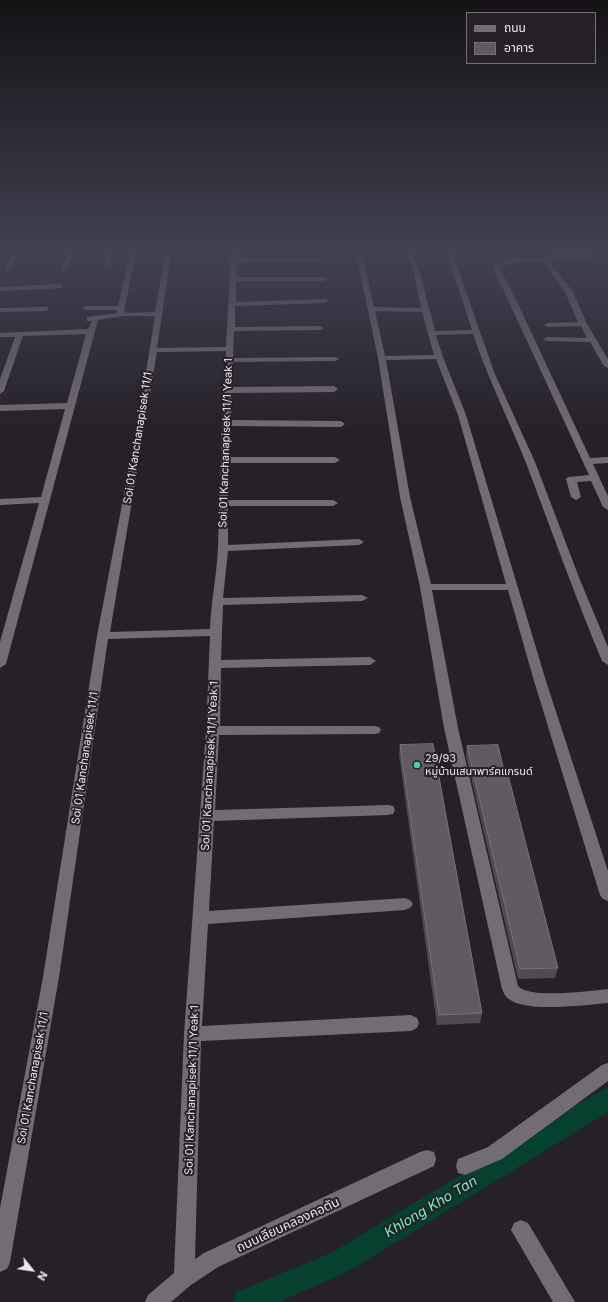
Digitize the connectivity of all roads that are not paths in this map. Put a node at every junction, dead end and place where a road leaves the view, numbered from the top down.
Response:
1 (158, 314) edge
2 (116, 315) edge
3 (232, 315) edge
4 (373, 315) edge
5 (427, 315) edge
6 (471, 315) edge
7 (519, 315) edge
8 (578, 315) edge
9 (582, 324) junction
10 (548, 325) dead end
11 (320, 328) dead end
12 (232, 329) junction
13 (476, 329) junction
14 (432, 330) junction
15 (91, 331) junction
16 (20, 334) junction
17 (0, 335) edge
18 (546, 339) dead end
19 (593, 340) junction
20 (153, 350) junction
21 (229, 354) junction
22 (382, 358) junction
23 (439, 358) junction
24 (335, 359) dead end
25 (608, 366) edge
26 (334, 389) dead end
27 (228, 390) junction
28 (0, 391) edge
29 (69, 406) junction
30 (0, 408) edge
31 (227, 423) junction
32 (341, 424) dead end
33 (225, 460) junction
34 (335, 460) dead end
35 (608, 460) edge
36 (587, 461) junction
37 (595, 478) junction
38 (576, 497) dead end
39 (44, 500) junction
40 (0, 502) edge
41 (223, 503) junction
42 (333, 503) dead end
43 (608, 507) edge
44 (359, 542) dead end
45 (223, 548) junction
46 (426, 587) junction
47 (513, 587) junction
48 (362, 598) dead end
49 (217, 602) junction
50 (5, 628) edge
51 (216, 632) junction
52 (103, 636) junction
53 (370, 661) dead end
54 (608, 661) edge
55 (0, 664) edge
56 (215, 664) junction
57 (374, 730) dead end
58 (213, 731) junction
59 (388, 810) dead end
60 (207, 816) junction
61 (608, 895) edge
62 (405, 904) dead end
63 (200, 918) junction
64 (608, 996) edge
65 (411, 1023) dead end
66 (193, 1034) junction
67 (608, 1071) edge
68 (427, 1159) dead end
69 (465, 1166) dead end
70 (521, 1230) dead end
71 (0, 1262) edge
72 (184, 1278) junction
73 (155, 1302) edge
74 (565, 1302) edge

1 - 20 street, Soi 01 Kanchanapisek 11/1
2 - 15 street
3 - 12 street, Soi 01 Kanchanapisek 11/1 Yeak 1
4 - 22 street
5 - 14 street
6 - 13 street
7 - 36 street
8 - 9 street
9 - 10 street
9 - 19 street
11 - 12 street
12 - 21 street, Soi 01 Kanchanapisek 11/1 Yeak 1
13 - 14 street
13 - 54 street
14 - 23 street
15 - 16 street
15 - 29 street
16 - 17 street
16 - 28 street
18 - 19 street
19 - 25 street
20 - 21 street
20 - 52 street, Soi 01 Kanchanapisek 11/1
21 - 24 street
21 - 27 street, Soi 01 Kanchanapisek 11/1 Yeak 1
22 - 23 street
22 - 46 street
23 - 47 street
26 - 27 street
27 - 31 street, Soi 01 Kanchanapisek 11/1 Yeak 1
29 - 30 street
29 - 39 street
31 - 32 street
31 - 33 street, Soi 01 Kanchanapisek 11/1 Yeak 1
33 - 34 street
33 - 41 street, Soi 01 Kanchanapisek 11/1 Yeak 1
35 - 36 street
36 - 37 street
37 - 38 street
37 - 43 street
39 - 40 street
39 - 50 street
41 - 42 street
41 - 45 street, Soi 01 Kanchanapisek 11/1 Yeak 1
44 - 45 street
45 - 49 street, Soi 01 Kanchanapisek 11/1 Yeak 1
46 - 47 street
46 - 64 street
47 - 61 street
48 - 49 street
49 - 51 street, Soi 01 Kanchanapisek 11/1 Yeak 1
50 - 55 street
51 - 52 street
51 - 56 street, Soi 01 Kanchanapisek 11/1 Yeak 1
52 - 71 street, Soi 01 Kanchanapisek 11/1
53 - 56 street
56 - 58 street, Soi 01 Kanchanapisek 11/1 Yeak 1
57 - 58 street
58 - 60 street, Soi 01 Kanchanapisek 11/1 Yeak 1
59 - 60 street
60 - 63 street, Soi 01 Kanchanapisek 11/1 Yeak 1
62 - 63 street
63 - 66 street, Soi 01 Kanchanapisek 11/1 Yeak 1
65 - 66 street
66 - 72 street, Soi 01 Kanchanapisek 11/1 Yeak 1
67 - 69 street
68 - 72 street, ถนนเลียบคลองคอตัน
70 - 74 street
72 - 73 street, ถนนเลียบคลองคอตัน

